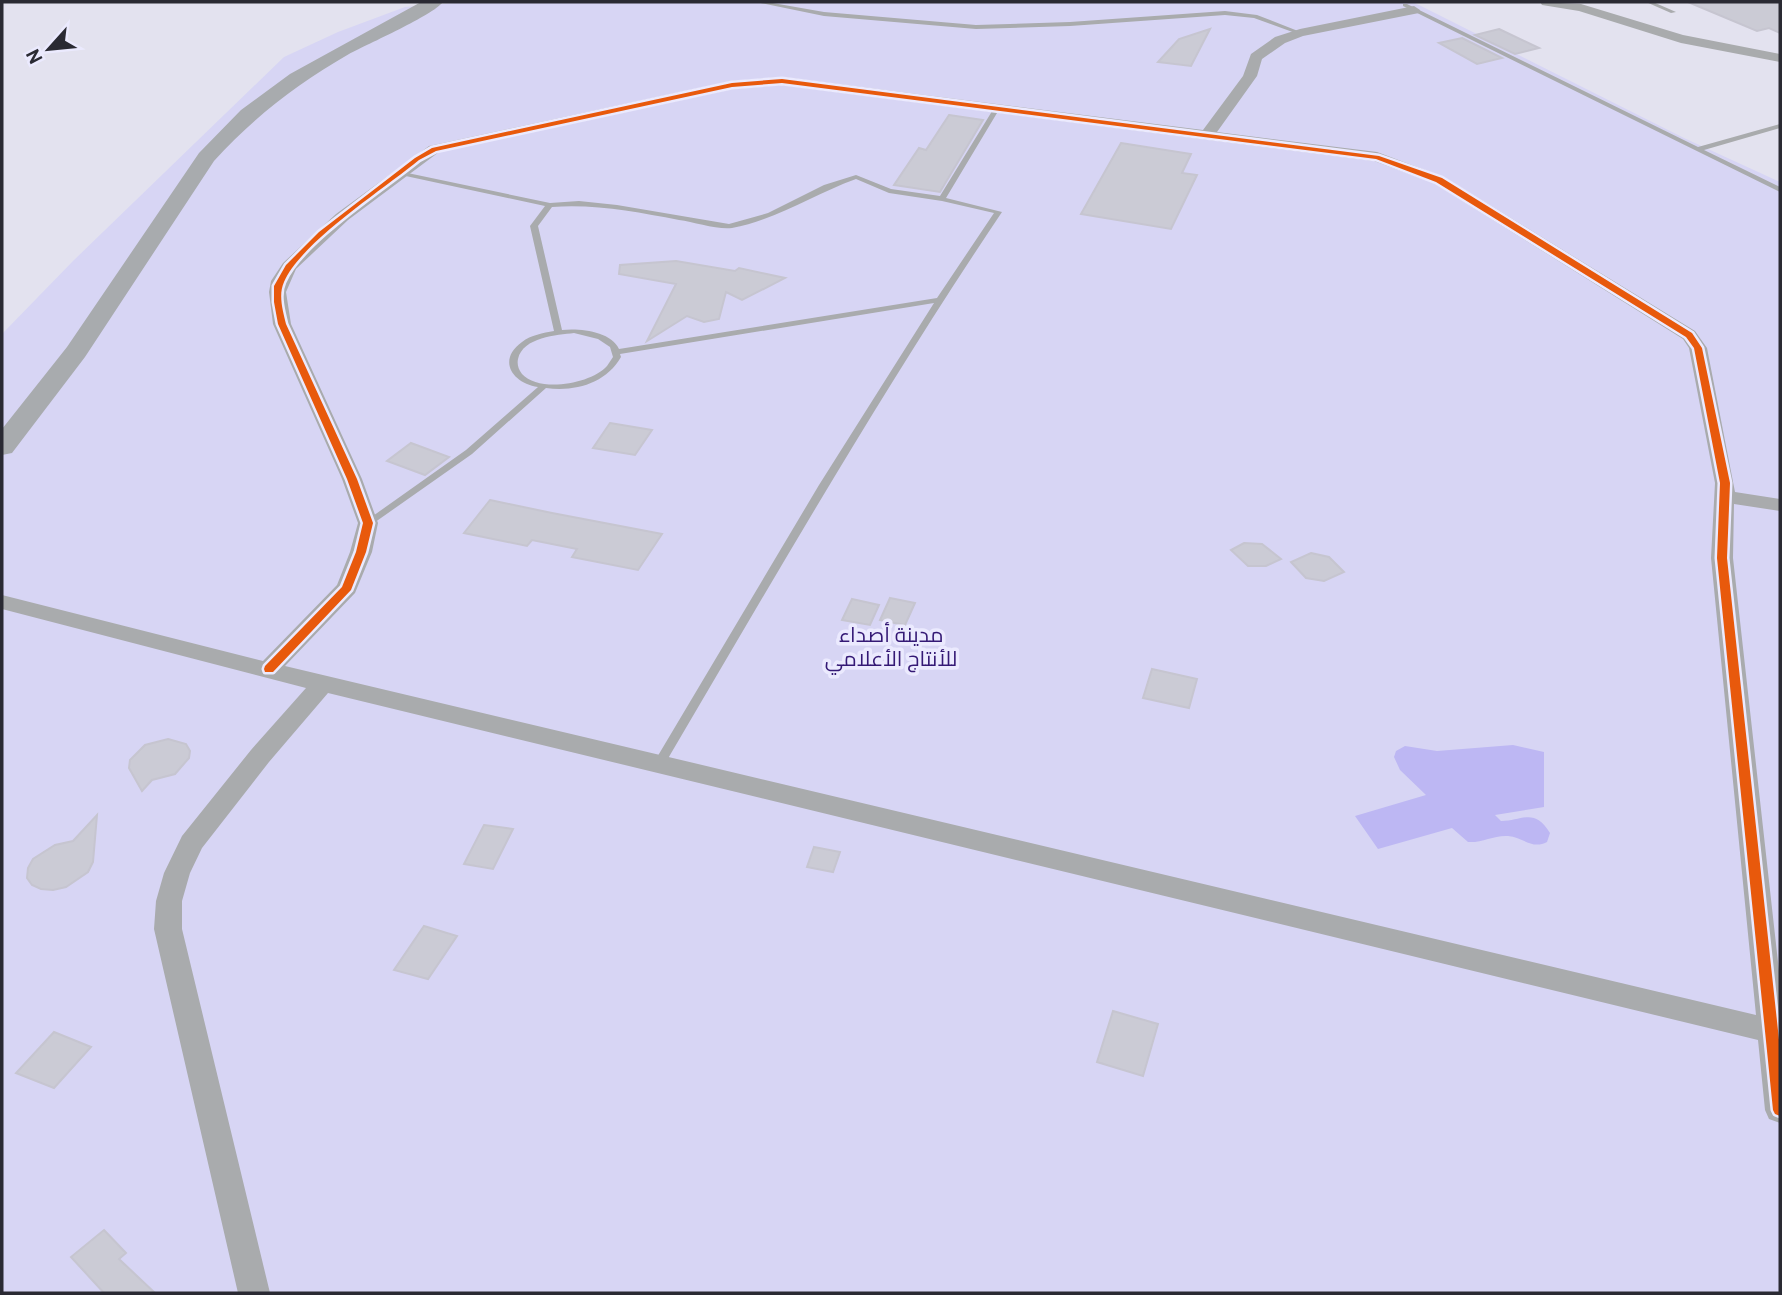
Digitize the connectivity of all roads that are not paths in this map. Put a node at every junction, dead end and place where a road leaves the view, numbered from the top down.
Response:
1 (435, 2) edge
2 (759, 2) edge
3 (1546, 2) edge
4 (1650, 2) edge
5 (1409, 7) joint
6 (1673, 12) dead end
7 (1300, 33) junction
8 (1780, 58) edge
9 (997, 108) junction
10 (1780, 126) edge
11 (1208, 135) junction
12 (1698, 149) junction
13 (401, 173) junction
14 (1780, 190) edge
15 (942, 199) junction
16 (550, 205) junction
17 (937, 300) junction
18 (558, 332) junction
19 (617, 352) junction
20 (543, 387) junction
21 (2, 447) edge
22 (1724, 496) junction
23 (1780, 505) edge
24 (368, 523) junction
25 (2, 602) edge
26 (270, 669) junction
27 (323, 684) junction
28 (659, 764) junction
29 (1776, 1032) edge
30 (1780, 1110) edge
31 (254, 1293) edge

1 - 21 main road
2 - 7 lane
3 - 8 street
4 - 6 lane
5 - 7 street
5 - 12 lane
7 - 11 street
9 - 11 street
9 - 13 street
9 - 15 lane
10 - 12 lane
11 - 22 street
12 - 14 lane
13 - 16 lane
13 - 24 street
15 - 16 lane
15 - 17 lane
16 - 18 lane
17 - 19 lane
17 - 28 lane
18 - 19 lane
18 - 20 lane
19 - 20 lane
20 - 24 lane
22 - 23 street
22 - 29 street
24 - 26 street
25 - 26 street
26 - 27 street
27 - 28 street
27 - 31 street
28 - 29 street
29 - 30 street

